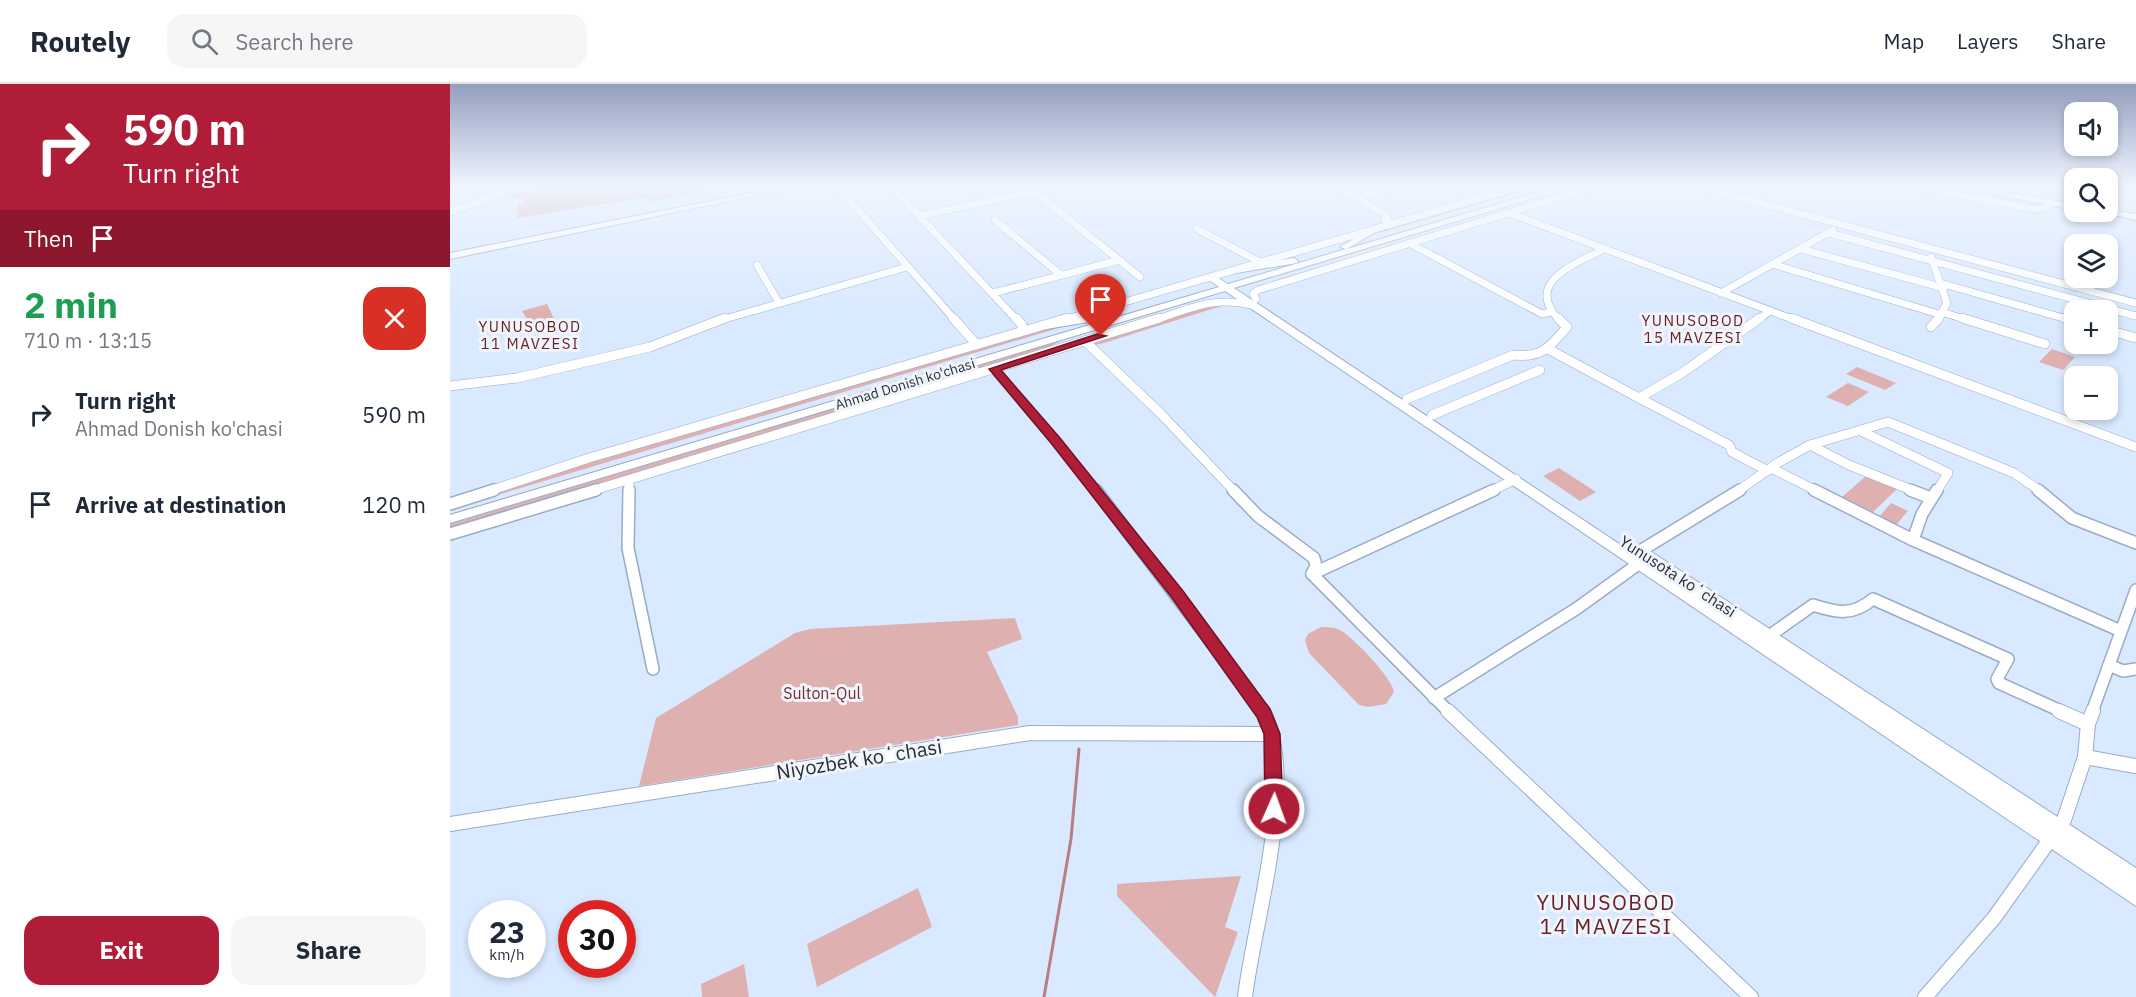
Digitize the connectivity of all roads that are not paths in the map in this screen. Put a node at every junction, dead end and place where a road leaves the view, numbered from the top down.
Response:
1 (580, 229) edge
2 (874, 229) edge
3 (932, 229) edge
4 (1005, 229) edge
5 (1081, 229) edge
6 (1197, 229) dead end
7 (1374, 229) edge
8 (1377, 229) edge
9 (1406, 229) edge
10 (1431, 229) edge
11 (1457, 229) edge
12 (1550, 229) edge
13 (1837, 229) edge
14 (1857, 229) edge
15 (1829, 233) junction
16 (1409, 243) junction
17 (1344, 247) junction
18 (1604, 249) junction
19 (1801, 249) junction
20 (1937, 250) junction
21 (1378, 252) junction
22 (450, 255) edge
23 (1335, 258) junction
24 (1120, 260) junction
25 (1930, 261) junction
26 (1260, 262) junction
27 (757, 265) dead end
28 (1775, 265) junction
29 (907, 267) junction
30 (1061, 275) junction
31 (1140, 277) dead end
32 (1225, 280) junction
33 (1942, 286) junction
34 (993, 293) junction
35 (1721, 293) junction
36 (1254, 302) junction
37 (779, 303) junction
38 (2136, 303) edge
39 (1154, 311) junction
40 (1770, 311) junction
41 (1550, 312) junction
42 (1942, 314) junction
43 (1114, 315) junction
44 (2136, 316) edge
45 (2064, 318) edge
46 (1023, 325) dead end
47 (1040, 327) junction
48 (1130, 327) junction
49 (1931, 327) dead end
50 (1095, 328) junction
51 (2118, 333) edge
52 (2136, 338) edge
53 (1085, 341) junction
54 (2046, 344) dead end
55 (977, 345) junction
56 (1548, 349) junction
57 (1036, 356) junction
58 (994, 369) junction
59 (1540, 370) dead end
60 (450, 386) edge
61 (1639, 398) junction
62 (1407, 399) junction
63 (1432, 415) junction
64 (1861, 431) junction
65 (1810, 445) junction
66 (2136, 447) edge
67 (1769, 470) junction
68 (1516, 479) junction
69 (629, 480) junction
70 (1931, 498) junction
71 (450, 504) edge
72 (450, 512) edge
73 (450, 519) edge
74 (450, 534) edge
75 (1912, 540) junction
76 (2136, 543) edge
77 (1640, 557) junction
78 (1312, 574) junction
79 (2136, 590) edge
80 (2121, 631) junction
81 (1769, 636) junction
82 (2109, 665) junction
83 (653, 669) dead end
84 (2136, 669) edge
85 (1434, 698) junction
86 (2088, 724) junction
87 (1272, 734) junction
88 (2085, 757) junction
89 (2136, 766) edge
90 (450, 824) edge
91 (2055, 834) junction
92 (2136, 879) edge
93 (2136, 897) edge
94 (1245, 997) edge
95 (1751, 997) edge
96 (1925, 997) edge

1 - 22 main road
2 - 29 street
3 - 34 street
4 - 30 street
5 - 24 street
6 - 26 street
7 - 26 street, Ahmad Donish ko'chasi
8 - 17 main road
9 - 17 main road, Ahmad Donish ko'chasi
10 - 23 main road, Ahmad Donish ko'chasi
11 - 16 street
12 - 18 street
13 - 15 street
14 - 20 street
15 - 19 street
15 - 25 street
16 - 21 street
16 - 41 street
17 - 32 main road, Ahmad Donish ko'chasi
18 - 35 street
18 - 41 street
19 - 28 street
19 - 33 street
20 - 25 street
20 - 38 street
21 - 23 main road
21 - 36 street
23 - 32 main road, Ahmad Donish ko'chasi
24 - 30 street
24 - 31 street
25 - 33 street
25 - 44 street
26 - 32 street, Ahmad Donish ko'chasi
27 - 37 street
28 - 35 street
28 - 42 street
29 - 37 street
29 - 55 street
30 - 34 street
32 - 36 main road, Yunusota koʻchasi
32 - 39 main road, Ahmad Donish ko'chasi
32 - 43 main road, Ahmad Donish ko'chasi
32 - 47 street, Ahmad Donish ko'chasi
33 - 42 street
33 - 45 street
34 - 46 street
35 - 40 street
36 - 39 main road
36 - 48 street, Ahmad Donish ko'chasi
36 - 62 main road, Yunusota koʻchasi
36 - 68 main road, Yunusota koʻchasi
37 - 60 street
39 - 48 main road
39 - 50 main road, Ahmad Donish ko'chasi
40 - 61 street
40 - 66 street
41 - 56 street
42 - 49 street
42 - 54 street
43 - 47 main road
43 - 72 main road, Ahmad Donish ko'chasi
47 - 55 street, Ahmad Donish ko'chasi
48 - 53 street, Ahmad Donish ko'chasi
50 - 57 main road
50 - 73 main road, Ahmad Donish ko'chasi
51 - 52 street
53 - 57 street, Ahmad Donish ko'chasi
53 - 78 street
55 - 71 street, Ahmad Donish ko'chasi
56 - 61 street
56 - 62 street
57 - 58 street, Ahmad Donish ko'chasi
58 - 69 street, Ahmad Donish ko'chasi
58 - 87 street
59 - 63 street
61 - 67 street
62 - 63 main road, Yunusota koʻchasi
63 - 77 main road, Yunusota koʻchasi
64 - 65 street
64 - 70 street
64 - 76 street
65 - 67 street
65 - 70 street
67 - 75 street
67 - 77 street
68 - 77 main road, Yunusota koʻchasi
68 - 78 street
69 - 74 street, Ahmad Donish ko'chasi
69 - 83 street
70 - 75 street
75 - 80 street
77 - 81 main road, Yunusota koʻchasi
77 - 85 street
77 - 91 main road, Yunusota koʻchasi
78 - 85 street
79 - 80 street
80 - 82 street
81 - 86 street
81 - 91 main road, Yunusota koʻchasi
82 - 84 street
82 - 86 street
85 - 95 street
86 - 88 street
87 - 90 street, Niyozbek koʻchasi
87 - 94 street
88 - 89 street
88 - 91 street
91 - 92 main road, Yunusota koʻchasi
91 - 93 main road, Yunusota koʻchasi
91 - 96 street

